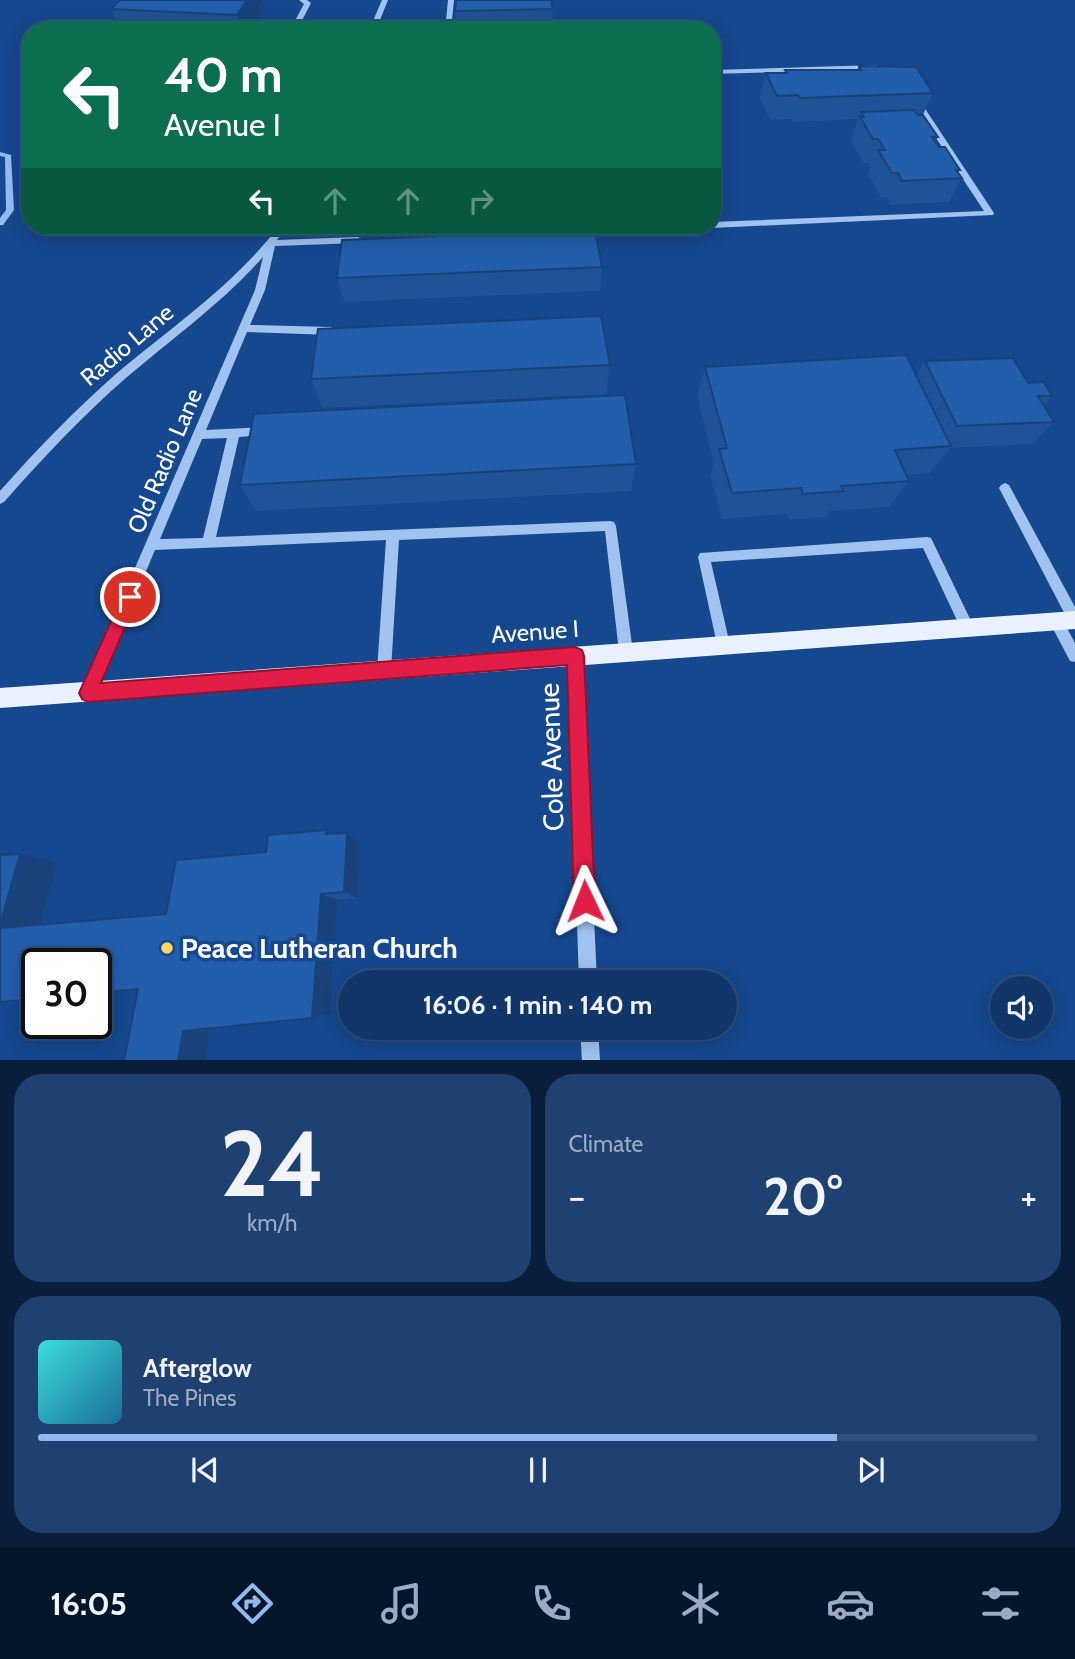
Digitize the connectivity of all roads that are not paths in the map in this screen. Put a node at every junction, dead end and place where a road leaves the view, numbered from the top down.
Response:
1 (302, 0) edge
2 (385, 0) edge
3 (451, 0) edge
4 (298, 21) edge
5 (376, 21) edge
6 (449, 21) edge
7 (879, 67) edge
8 (721, 72) edge
9 (908, 89) edge
10 (721, 225) edge
11 (277, 235) edge
12 (365, 240) edge
13 (271, 243) junction
14 (244, 328) junction
15 (336, 331) edge
16 (276, 430) edge
17 (234, 433) junction
18 (199, 435) junction
19 (1005, 488) dead end
20 (0, 499) edge
21 (393, 535) junction
22 (208, 543) junction
23 (151, 545) junction
24 (1069, 620) edge
25 (967, 627) junction
26 (723, 645) junction
27 (626, 652) junction
28 (575, 656) junction
29 (1075, 656) edge
30 (384, 670) junction
31 (88, 693) junction
32 (0, 698) edge
33 (588, 970) edge
34 (590, 1040) edge
35 (591, 1060) edge

1 - 4 street
2 - 5 street
3 - 6 street
7 - 8 street
9 - 10 street
11 - 13 street, Radio Lane
12 - 13 street
13 - 14 street, Old Radio Lane
13 - 20 street, Radio Lane
14 - 15 street
14 - 18 street, Old Radio Lane
16 - 17 street
17 - 18 street
17 - 22 street
18 - 23 street, Old Radio Lane
19 - 24 street
21 - 22 street
21 - 27 street
21 - 30 street
22 - 23 street
23 - 31 street, Old Radio Lane
24 - 25 main road, Avenue I
24 - 29 street
25 - 26 main road, Avenue I
25 - 26 street
26 - 27 main road, Avenue I
27 - 28 main road, Avenue I
28 - 30 main road, Avenue I
28 - 33 street, Cole Avenue
30 - 31 main road, Avenue I
31 - 32 main road, Avenue I
34 - 35 street

